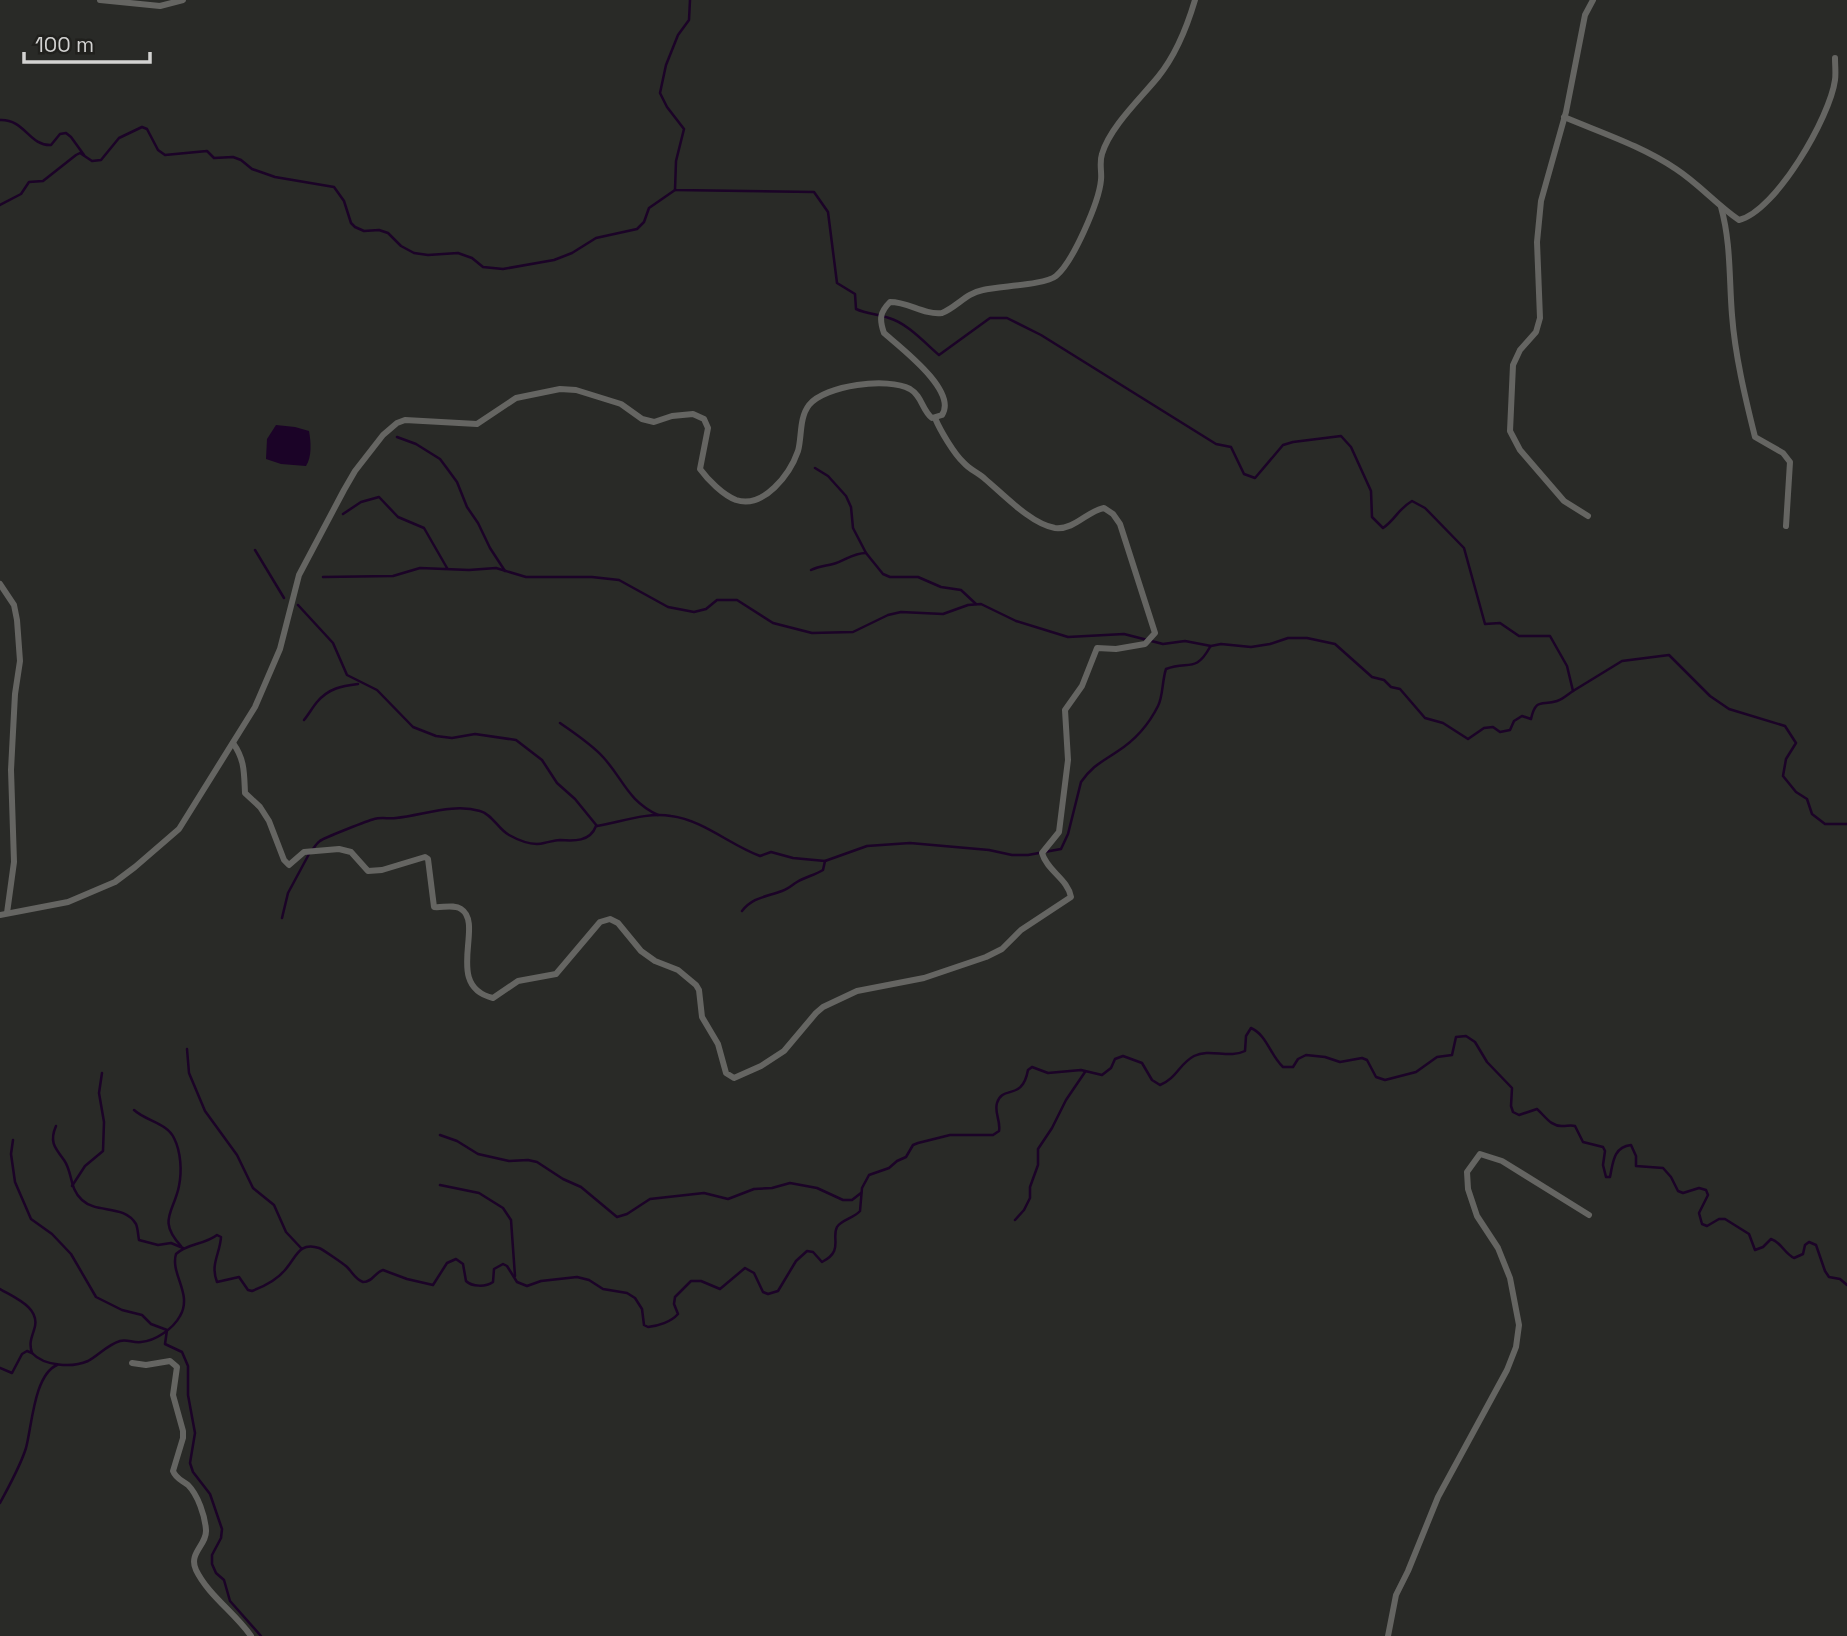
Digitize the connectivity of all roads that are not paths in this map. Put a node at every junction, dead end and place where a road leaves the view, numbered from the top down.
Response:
1 (100, 0) edge
2 (183, 0) edge
3 (1195, 0) edge
4 (1593, 0) edge
5 (1835, 58) dead end
6 (1564, 117) junction
7 (1721, 207) junction
8 (935, 418) junction
9 (1588, 516) dead end
10 (1786, 526) dead end
11 (0, 584) edge
12 (233, 743) junction
13 (3, 914) edge
14 (1589, 1215) dead end
15 (132, 1363) dead end
16 (251, 1636) edge
17 (1388, 1636) edge

1 - 2 street
3 - 8 street
4 - 6 street
5 - 7 street
6 - 7 street
6 - 9 street
7 - 10 street
8 - 12 street
8 - 12 street
11 - 13 street
12 - 13 street
14 - 17 street
15 - 16 street

